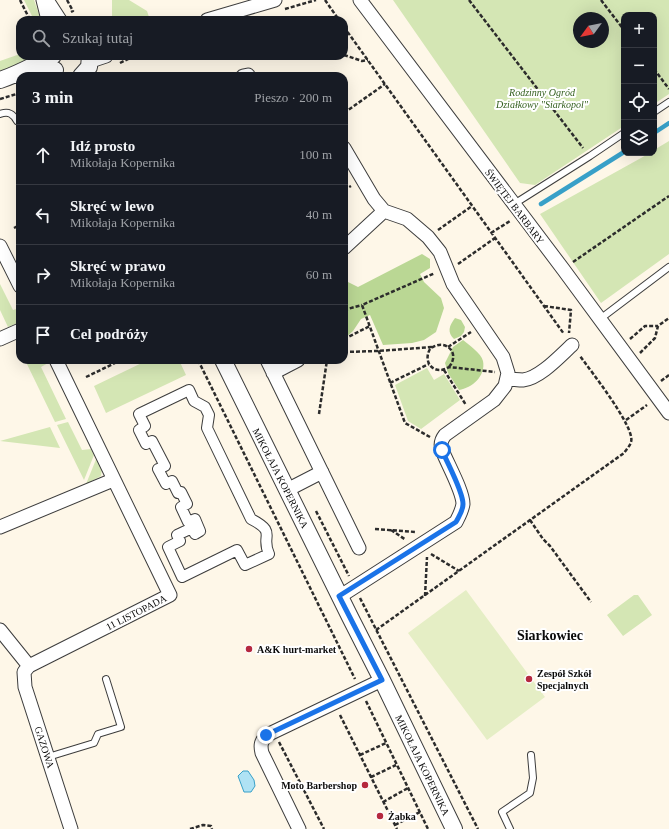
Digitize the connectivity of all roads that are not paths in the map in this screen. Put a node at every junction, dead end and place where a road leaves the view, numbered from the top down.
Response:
1 (43, 0) edge
2 (47, 0) edge
3 (275, 0) edge
4 (360, 0) edge
5 (47, 16) edge
6 (57, 16) edge
7 (221, 16) edge
8 (100, 60) edge
9 (55, 65) edge
10 (88, 68) edge
11 (43, 72) edge
12 (669, 102) edge
13 (657, 110) edge
14 (0, 114) edge
15 (16, 120) edge
16 (621, 134) edge
17 (348, 155) edge
18 (514, 204) junction
19 (384, 210) junction
20 (348, 244) edge
21 (0, 246) edge
22 (669, 267) edge
23 (16, 278) edge
24 (600, 319) junction
25 (16, 332) edge
26 (0, 339) edge
27 (570, 342) road end
28 (58, 364) edge
29 (225, 364) edge
30 (269, 364) edge
31 (290, 364) edge
32 (273, 373) junction
33 (507, 376) junction
34 (669, 413) edge
35 (139, 414) joint
36 (322, 472) junction
37 (113, 480) junction
38 (287, 490) junction
39 (0, 528) edge
40 (359, 548) dead end
41 (339, 596) junction
42 (0, 630) edge
43 (29, 666) junction
44 (106, 679) dead end
45 (382, 680) junction
46 (531, 755) dead end
47 (48, 757) junction
48 (71, 829) edge
49 (299, 829) edge
50 (454, 829) edge
51 (510, 829) edge

1 - 5 street
2 - 6 street
3 - 7 street
4 - 18 street, ŚWIĘTEJ BARBARY
8 - 10 street
9 - 11 street
12 - 13 lane
14 - 15 lane
16 - 18 lane
17 - 19 street
18 - 24 street, ŚWIĘTEJ BARBARY
19 - 20 street
19 - 33 street
21 - 23 street
22 - 24 lane
24 - 34 street, ŚWIĘTEJ BARBARY
25 - 26 street
27 - 33 street
28 - 37 street, 11 LISTOPADA
29 - 38 street, MIKOŁAJA KOPERNIKA
30 - 32 street
31 - 32 street
32 - 36 street
33 - 41 street
35 - 35 street
36 - 38 street
36 - 40 street
37 - 39 street
37 - 43 street, 11 LISTOPADA
38 - 41 street, MIKOŁAJA KOPERNIKA
41 - 45 street, MIKOŁAJA KOPERNIKA
42 - 43 street
43 - 47 street, GAZOWA
44 - 47 lane
45 - 49 street
45 - 50 street, MIKOŁAJA KOPERNIKA
46 - 51 lane
47 - 48 street, GAZOWA

